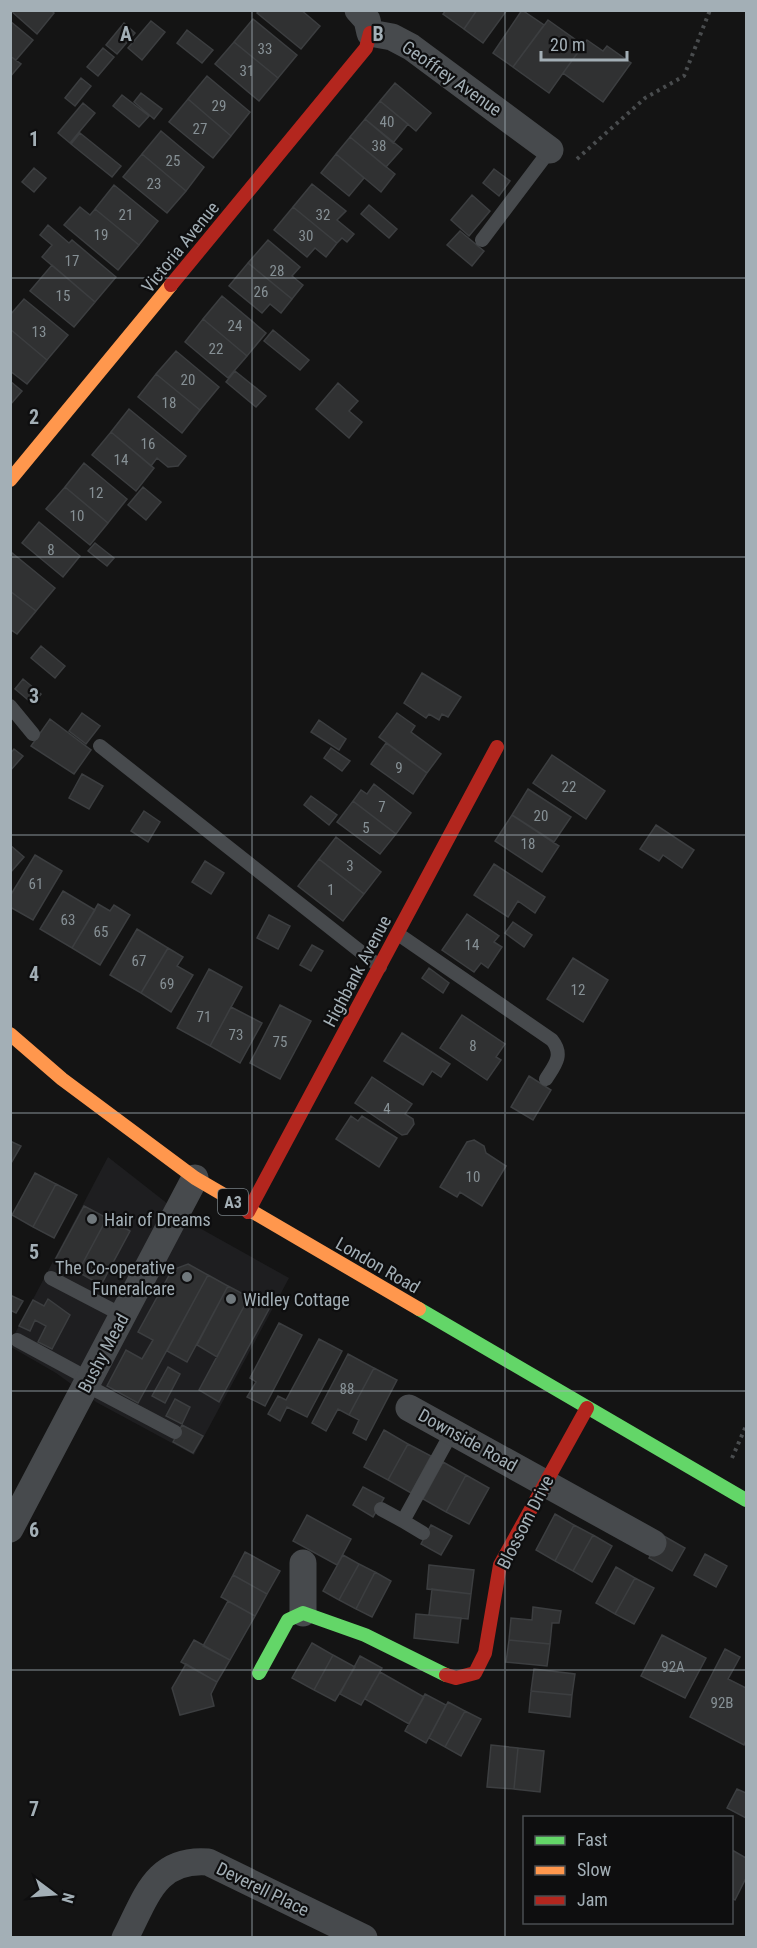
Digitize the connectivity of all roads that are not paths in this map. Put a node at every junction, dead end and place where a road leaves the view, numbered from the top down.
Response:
1 (364, 22) edge
2 (550, 150) joint
3 (482, 240) dead end
4 (10, 480) edge
5 (10, 706) edge
6 (33, 734) dead end
7 (100, 746) dead end
8 (497, 747) dead end
9 (398, 934) junction
10 (380, 967) junction
11 (10, 1034) edge
12 (546, 1079) dead end
13 (195, 1178) junction
14 (248, 1212) junction
15 (51, 1278) dead end
16 (122, 1315) junction
17 (17, 1340) dead end
18 (88, 1382) junction
19 (409, 1408) dead end
20 (586, 1408) junction
21 (175, 1432) dead end
22 (452, 1432) junction
23 (544, 1482) junction
24 (747, 1500) edge
25 (381, 1509) dead end
26 (403, 1521) junction
27 (10, 1529) edge
28 (423, 1533) dead end
29 (653, 1543) dead end
30 (303, 1563) dead end
31 (303, 1613) junction
32 (259, 1673) dead end
33 (125, 1938) edge
34 (364, 1938) edge

1 - 2 street, Geoffrey Avenue
1 - 4 street, Victoria Avenue
2 - 3 lane
5 - 6 lane
7 - 10 lane
8 - 9 street, Highbank Avenue
9 - 10 street, Highbank Avenue
9 - 12 lane
10 - 14 street, Highbank Avenue
11 - 13 street, London Road / A3
13 - 14 street, London Road / A3
13 - 16 street, Bushy Mead
14 - 20 street, London Road / A3
15 - 16 lane
16 - 18 street, Bushy Mead
17 - 18 lane
18 - 21 lane
18 - 27 street, Bushy Mead
19 - 22 street, Downside Road
20 - 23 street, Blossom Drive
20 - 24 street, London Road / A3
22 - 23 street, Downside Road
22 - 26 lane
23 - 29 street, Downside Road
23 - 31 street, Blossom Drive
25 - 26 lane
26 - 28 lane
30 - 31 street
31 - 32 street
33 - 34 street, Deverell Place

